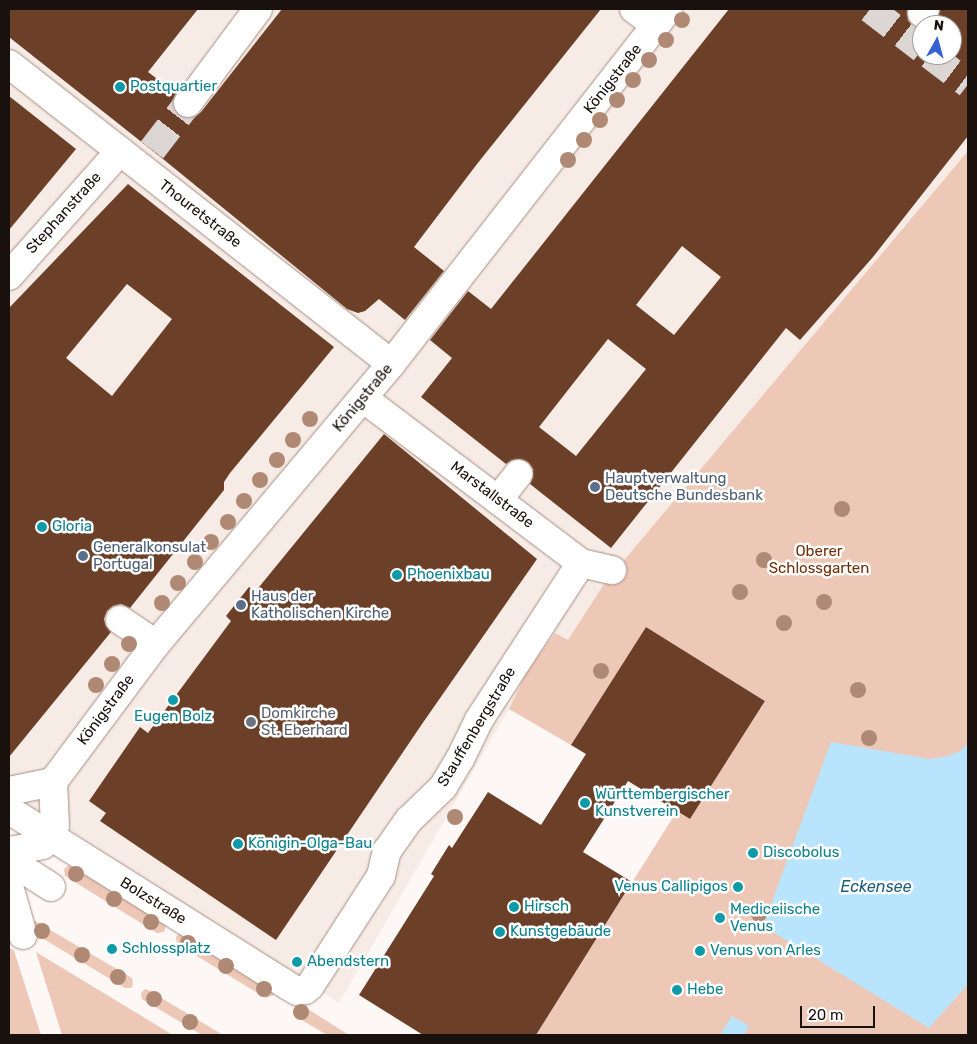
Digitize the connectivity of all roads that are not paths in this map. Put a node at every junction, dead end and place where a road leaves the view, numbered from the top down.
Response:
1 (258, 9) edge
2 (653, 14) edge
3 (9, 64) edge
4 (188, 103) tunnel mouth
5 (137, 156) junction
6 (9, 276) edge
7 (391, 364) junction
8 (363, 398) junction
9 (518, 474) dead end
10 (498, 500) junction
11 (581, 563) junction
12 (612, 570) dead end
13 (120, 620) dead end
14 (156, 644) junction
15 (53, 782) junction
16 (9, 792) edge
17 (9, 810) edge
18 (9, 851) edge
19 (9, 860) edge
20 (9, 886) edge
21 (51, 887) dead end
22 (23, 935) dead end
23 (297, 991) joint

1 - 4 street
2 - 7 street, Königstraße
3 - 5 street, Thouretstraße
5 - 6 street, Stephanstraße
5 - 7 street, Thouretstraße
7 - 8 street, Königstraße
8 - 10 street, Marstallstraße
8 - 14 street, Königstraße
9 - 10 street
10 - 11 street, Marstallstraße
11 - 12 street
11 - 23 street, Stauffenbergstraße
13 - 14 street
14 - 15 street, Königstraße
15 - 16 street
15 - 18 street
17 - 23 street, Bolzstraße
19 - 21 street
20 - 22 street

